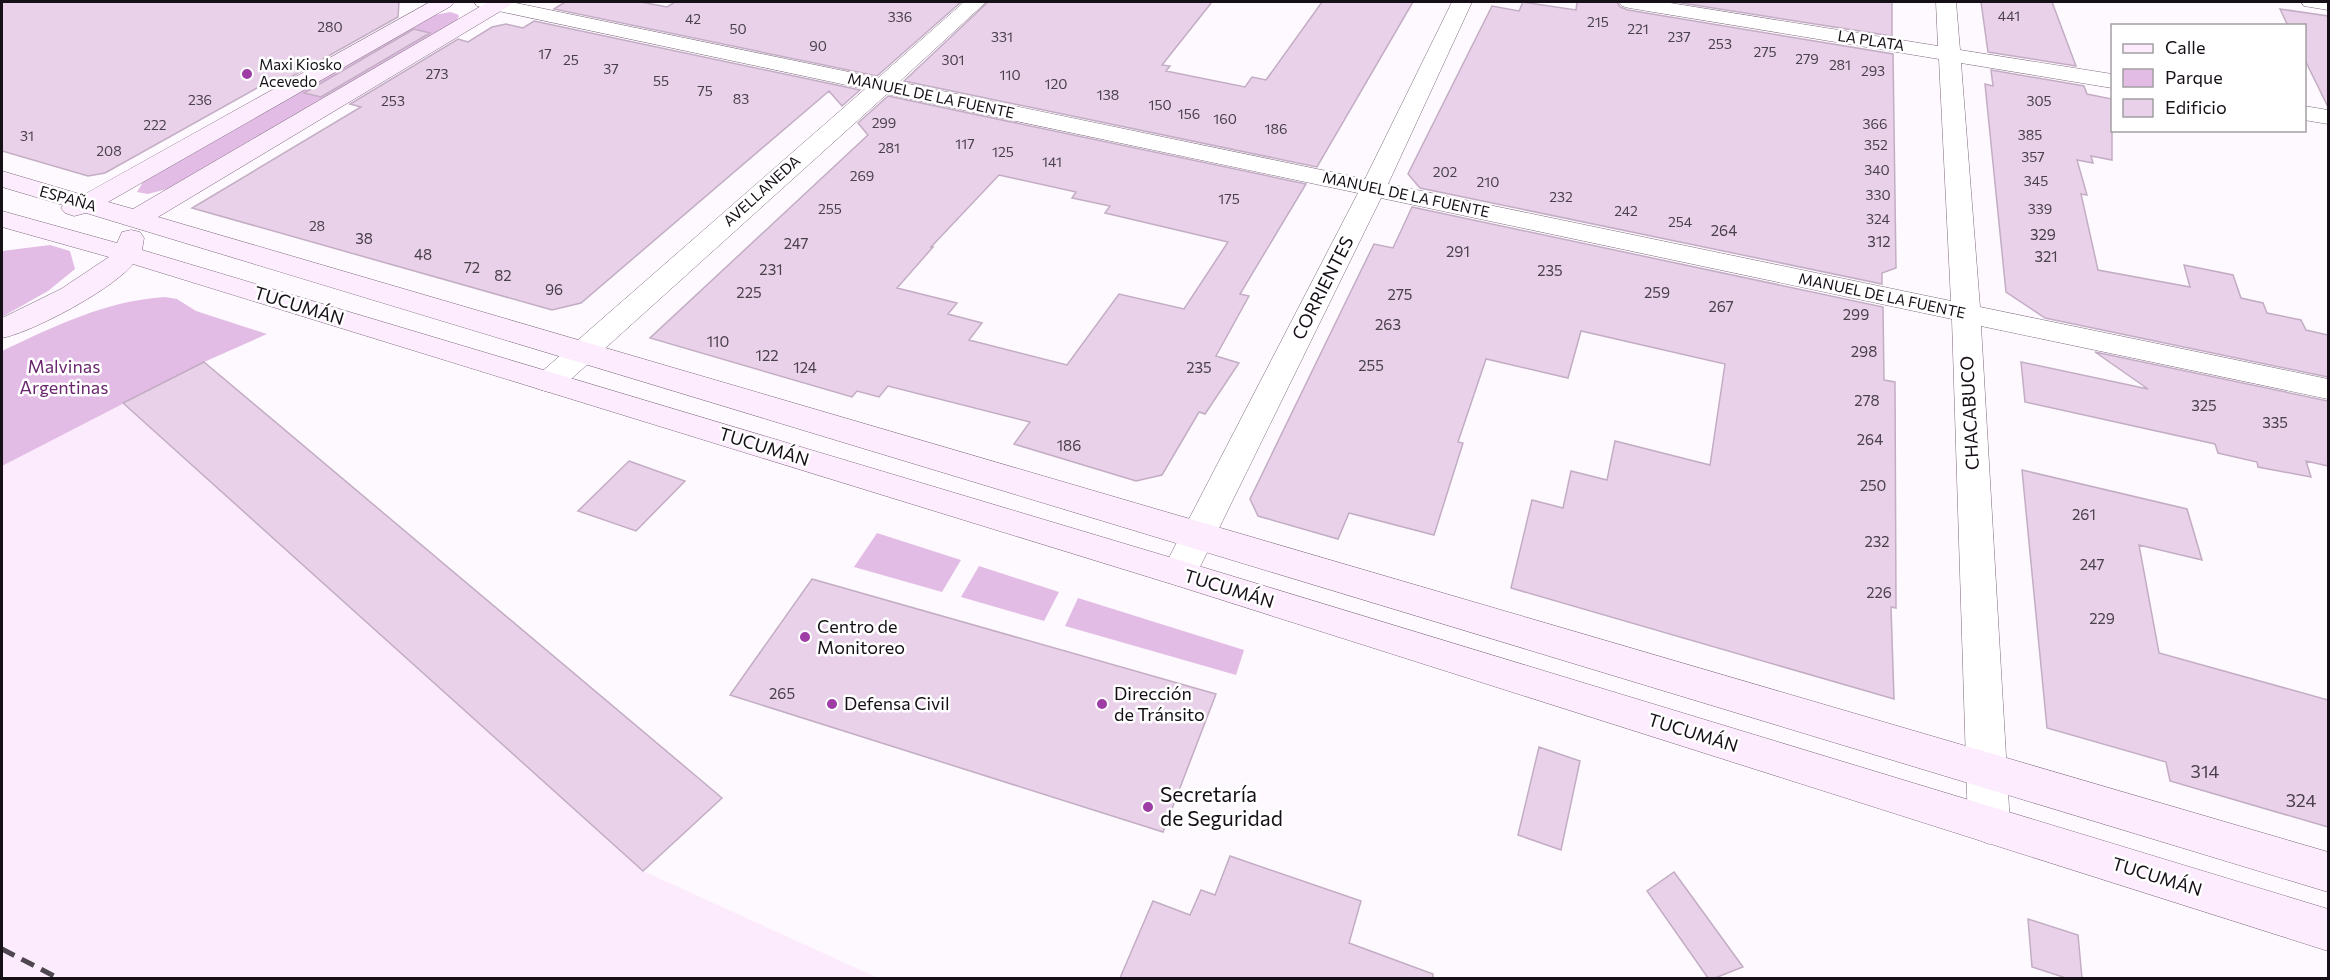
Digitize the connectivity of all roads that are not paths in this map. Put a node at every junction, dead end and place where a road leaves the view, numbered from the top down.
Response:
1 (444, 2) edge
2 (495, 2) edge
3 (976, 2) edge
4 (1462, 2) edge
5 (1629, 2) edge
6 (1946, 2) edge
7 (2311, 2) edge
8 (2328, 4) edge
9 (1947, 54) junction
10 (2111, 81) edge
11 (881, 85) junction
12 (2306, 113) edge
13 (2328, 117) edge
14 (2, 179) edge
15 (1373, 188) junction
16 (86, 204) junction
17 (135, 219) junction
18 (8, 226) edge
19 (128, 254) junction
20 (1966, 314) junction
21 (2, 328) edge
22 (584, 351) junction
23 (549, 382) junction
24 (2328, 389) edge
25 (1199, 536) junction
26 (1179, 573) junction
27 (1987, 770) junction
28 (1989, 825) junction
29 (2328, 872) edge
30 (2328, 930) edge

1 - 16 street
2 - 11 street, MANUEL DE LA FUENTE
2 - 17 street
3 - 11 street, AVELLANEDA
4 - 15 street, CORRIENTES
5 - 9 street, LA PLATA
6 - 9 street, CHACABUCO
7 - 8 street
9 - 10 street, LA PLATA
9 - 20 street, CHACABUCO
11 - 15 street, MANUEL DE LA FUENTE
11 - 22 street, AVELLANEDA
12 - 13 street
14 - 16 street, ESPAÑA
15 - 20 street, MANUEL DE LA FUENTE
15 - 25 street, CORRIENTES
16 - 17 street, ESPAÑA
16 - 18 street
17 - 19 street
17 - 22 street, TUCUMÁN
18 - 19 street
19 - 21 street
19 - 23 street, TUCUMÁN
20 - 24 street, MANUEL DE LA FUENTE
20 - 27 street, CHACABUCO
22 - 23 street, AVELLANEDA
22 - 25 street, TUCUMÁN
23 - 26 street, TUCUMÁN
25 - 26 street, CORRIENTES
25 - 27 street, TUCUMÁN
26 - 28 street, TUCUMÁN
27 - 28 street, CHACABUCO
27 - 29 street, TUCUMÁN
28 - 30 street, TUCUMÁN

